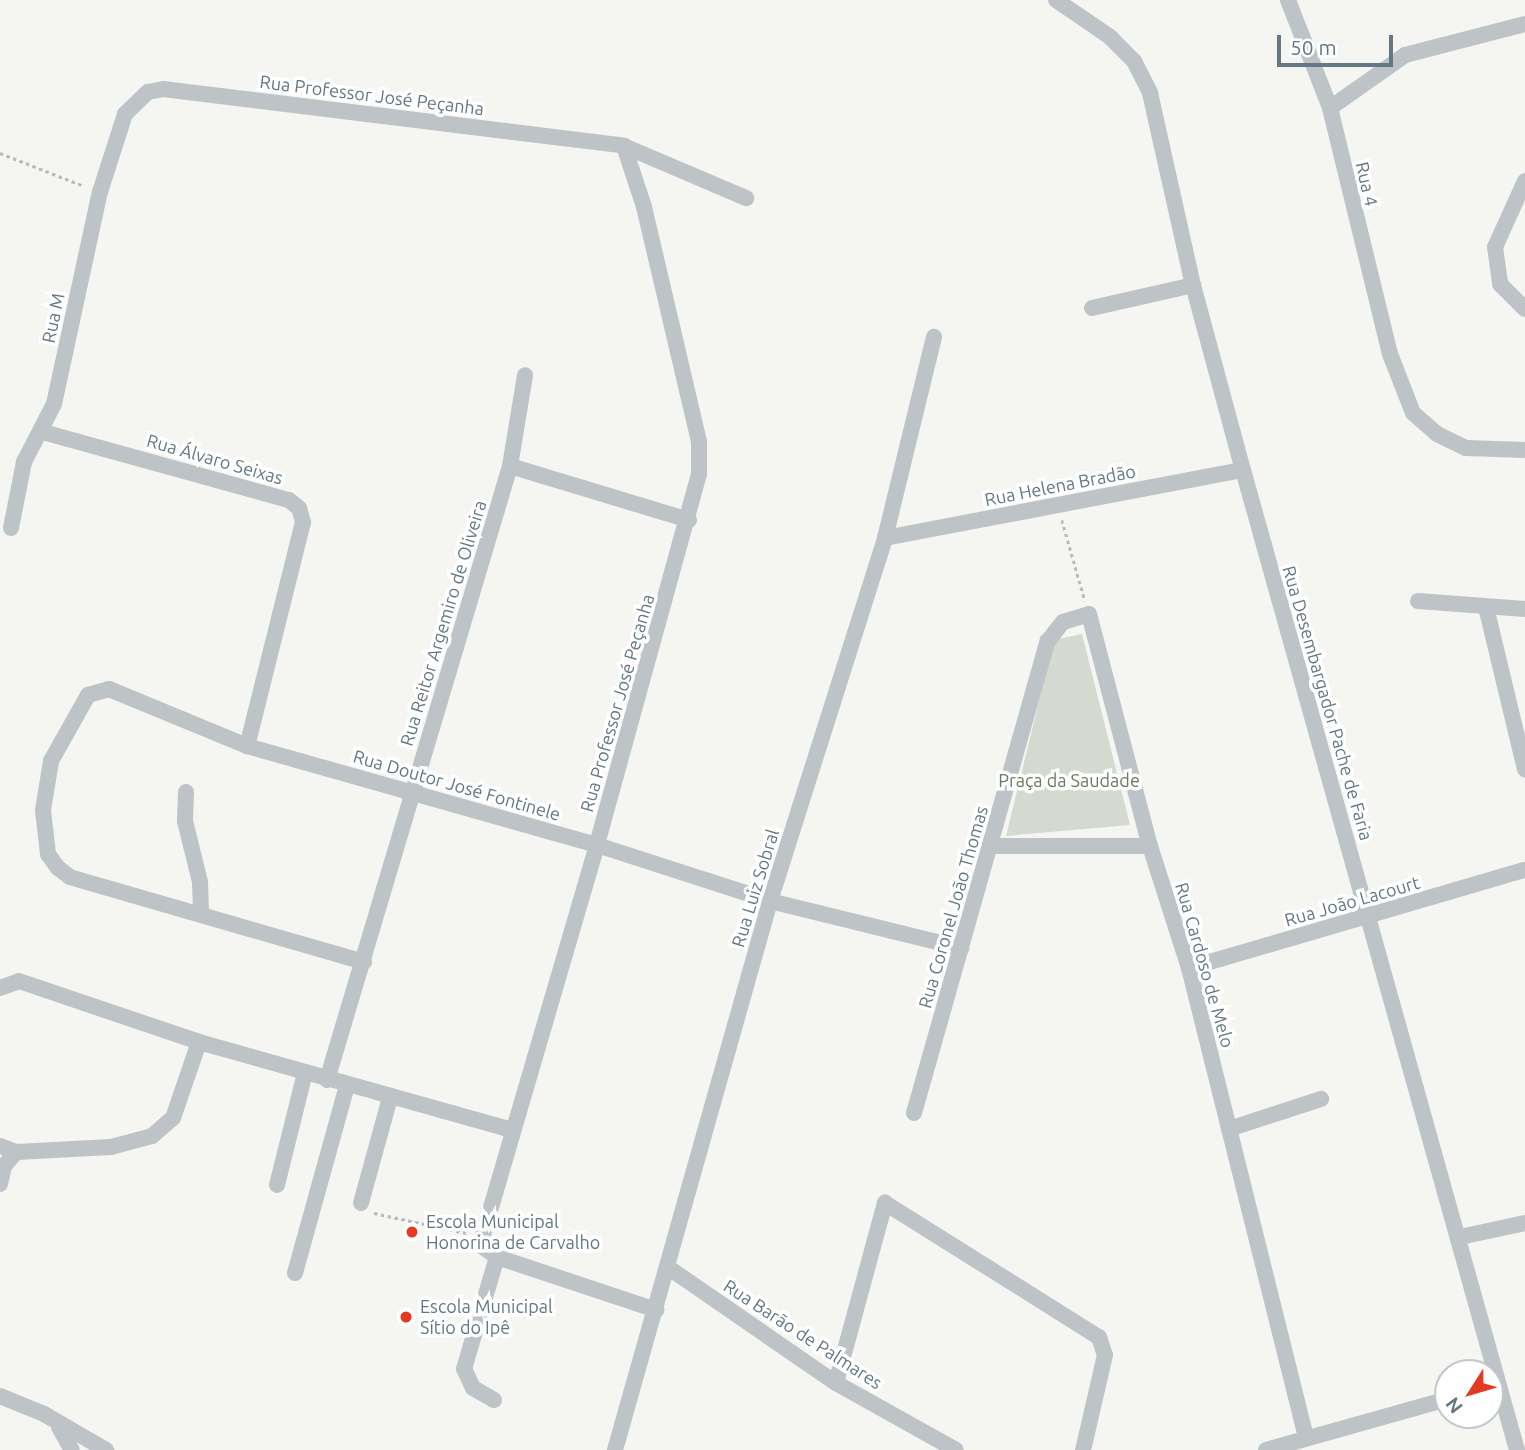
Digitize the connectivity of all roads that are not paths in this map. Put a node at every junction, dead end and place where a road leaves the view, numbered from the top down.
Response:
1 (1056, 0) edge
2 (1288, 0) edge
3 (1525, 24) edge
4 (1330, 108) junction
5 (125, 114) joint
6 (624, 146) junction
7 (1525, 181) edge
8 (746, 198) dead end
9 (1193, 285) junction
10 (1092, 308) dead end
11 (1525, 309) edge
12 (934, 337) dead end
13 (525, 375) dead end
14 (43, 432) junction
15 (1525, 450) edge
16 (510, 466) junction
17 (1242, 470) junction
18 (689, 520) junction
19 (11, 528) dead end
20 (885, 538) junction
21 (1418, 601) dead end
22 (1486, 607) junction
23 (1525, 609) edge
24 (1089, 614) joint
25 (247, 746) junction
26 (1522, 747) edge
27 (1525, 769) edge
28 (186, 792) dead end
29 (412, 792) junction
30 (597, 845) junction
31 (992, 846) junction
32 (1150, 846) junction
33 (1525, 870) edge
34 (770, 901) junction
35 (201, 915) junction
36 (1369, 916) junction
37 (961, 948) junction
38 (364, 962) junction
39 (1189, 968) junction
40 (0, 988) edge
41 (199, 1042) junction
42 (305, 1073) junction
43 (327, 1080) junction
44 (347, 1085) junction
45 (390, 1098) junction
46 (1321, 1099) dead end
47 (914, 1113) dead end
48 (1229, 1129) junction
49 (512, 1130) junction
50 (0, 1146) edge
51 (16, 1152) junction
52 (0, 1184) edge
53 (277, 1185) dead end
54 (361, 1203) road end
55 (1525, 1223) edge
56 (1460, 1237) junction
57 (497, 1257) junction
58 (669, 1268) junction
59 (295, 1273) dead end
60 (656, 1310) junction
61 (1489, 1359) edge
62 (836, 1383) junction
63 (0, 1396) edge
64 (494, 1400) dead end
65 (1434, 1403) edge
66 (1504, 1412) edge
67 (59, 1427) junction
68 (1306, 1438) junction
69 (72, 1450) edge
70 (106, 1450) edge
71 (615, 1450) edge
72 (956, 1450) edge
73 (1083, 1450) edge
74 (1266, 1450) edge
75 (1517, 1450) edge

1 - 9 street, Rua Desembargador Pache de Faria
2 - 4 street, Rua 4
3 - 4 street
4 - 15 street, Rua 4
5 - 6 street, Rua Professor José Peçanha
5 - 14 street, Rua M
6 - 8 street, Rua Professor José Peçanha
6 - 18 street, Rua Professor José Peçanha
7 - 11 street
9 - 10 street
9 - 17 street, Rua Desembargador Pache de Faria
12 - 20 street, Rua Luiz Sobral
13 - 16 street, Rua Reitor Argemiro de Oliveira
14 - 19 street, Rua M
14 - 25 street, Rua Álvaro Seixas
16 - 18 street
16 - 29 street, Rua Reitor Argemiro de Oliveira
17 - 20 street, Rua Helena Bradão
17 - 36 street, Rua Desembargador Pache de Faria
18 - 30 street, Rua Professor José Peçanha
20 - 34 street, Rua Luiz Sobral
21 - 22 street
22 - 23 street
22 - 26 street
24 - 31 street, Rua Coronel João Thomas
24 - 32 street, Rua Cardoso de Melo
25 - 29 street, Rua Doutor José Fontinele
25 - 35 street, Rua Doutor José Fontinele
26 - 27 street
28 - 35 street
29 - 30 street, Rua Doutor José Fontinele
29 - 38 street, Rua Reitor Argemiro de Oliveira
30 - 34 street, Rua Doutor José Fontinele
30 - 49 street, Rua Professor José Peçanha
31 - 32 street
31 - 37 street, Rua Coronel João Thomas
32 - 39 street, Rua Cardoso de Melo
33 - 36 street, Rua João Lacourt
34 - 37 street, Rua Doutor José Fontinele
34 - 58 street, Rua Luiz Sobral
35 - 38 street
36 - 39 street, Rua João Lacourt
36 - 56 street, Rua Desembargador Pache de Faria
37 - 47 street, Rua Coronel João Thomas
38 - 43 street, Rua Reitor Argemiro de Oliveira
39 - 48 street, Rua Cardoso de Melo
40 - 41 street
41 - 42 street
41 - 51 street
42 - 43 street
42 - 53 street
43 - 44 street
44 - 45 street
44 - 59 street
45 - 49 street
45 - 54 street
46 - 48 street
48 - 68 street, Rua Cardoso de Melo
49 - 57 street, Rua Professor José Peçanha
50 - 51 street
51 - 52 street
55 - 56 street
56 - 61 street, Rua Desembargador Pache de Faria
57 - 60 street
57 - 64 street
58 - 60 street, Rua Luiz Sobral
58 - 62 street, Rua Barão de Palmares
60 - 71 street, Rua Luiz Sobral
62 - 72 street, Rua Barão de Palmares
62 - 73 street
63 - 67 street
65 - 68 street
66 - 75 street, Rua Desembargador Pache de Faria
67 - 69 street
67 - 70 street
68 - 74 street

